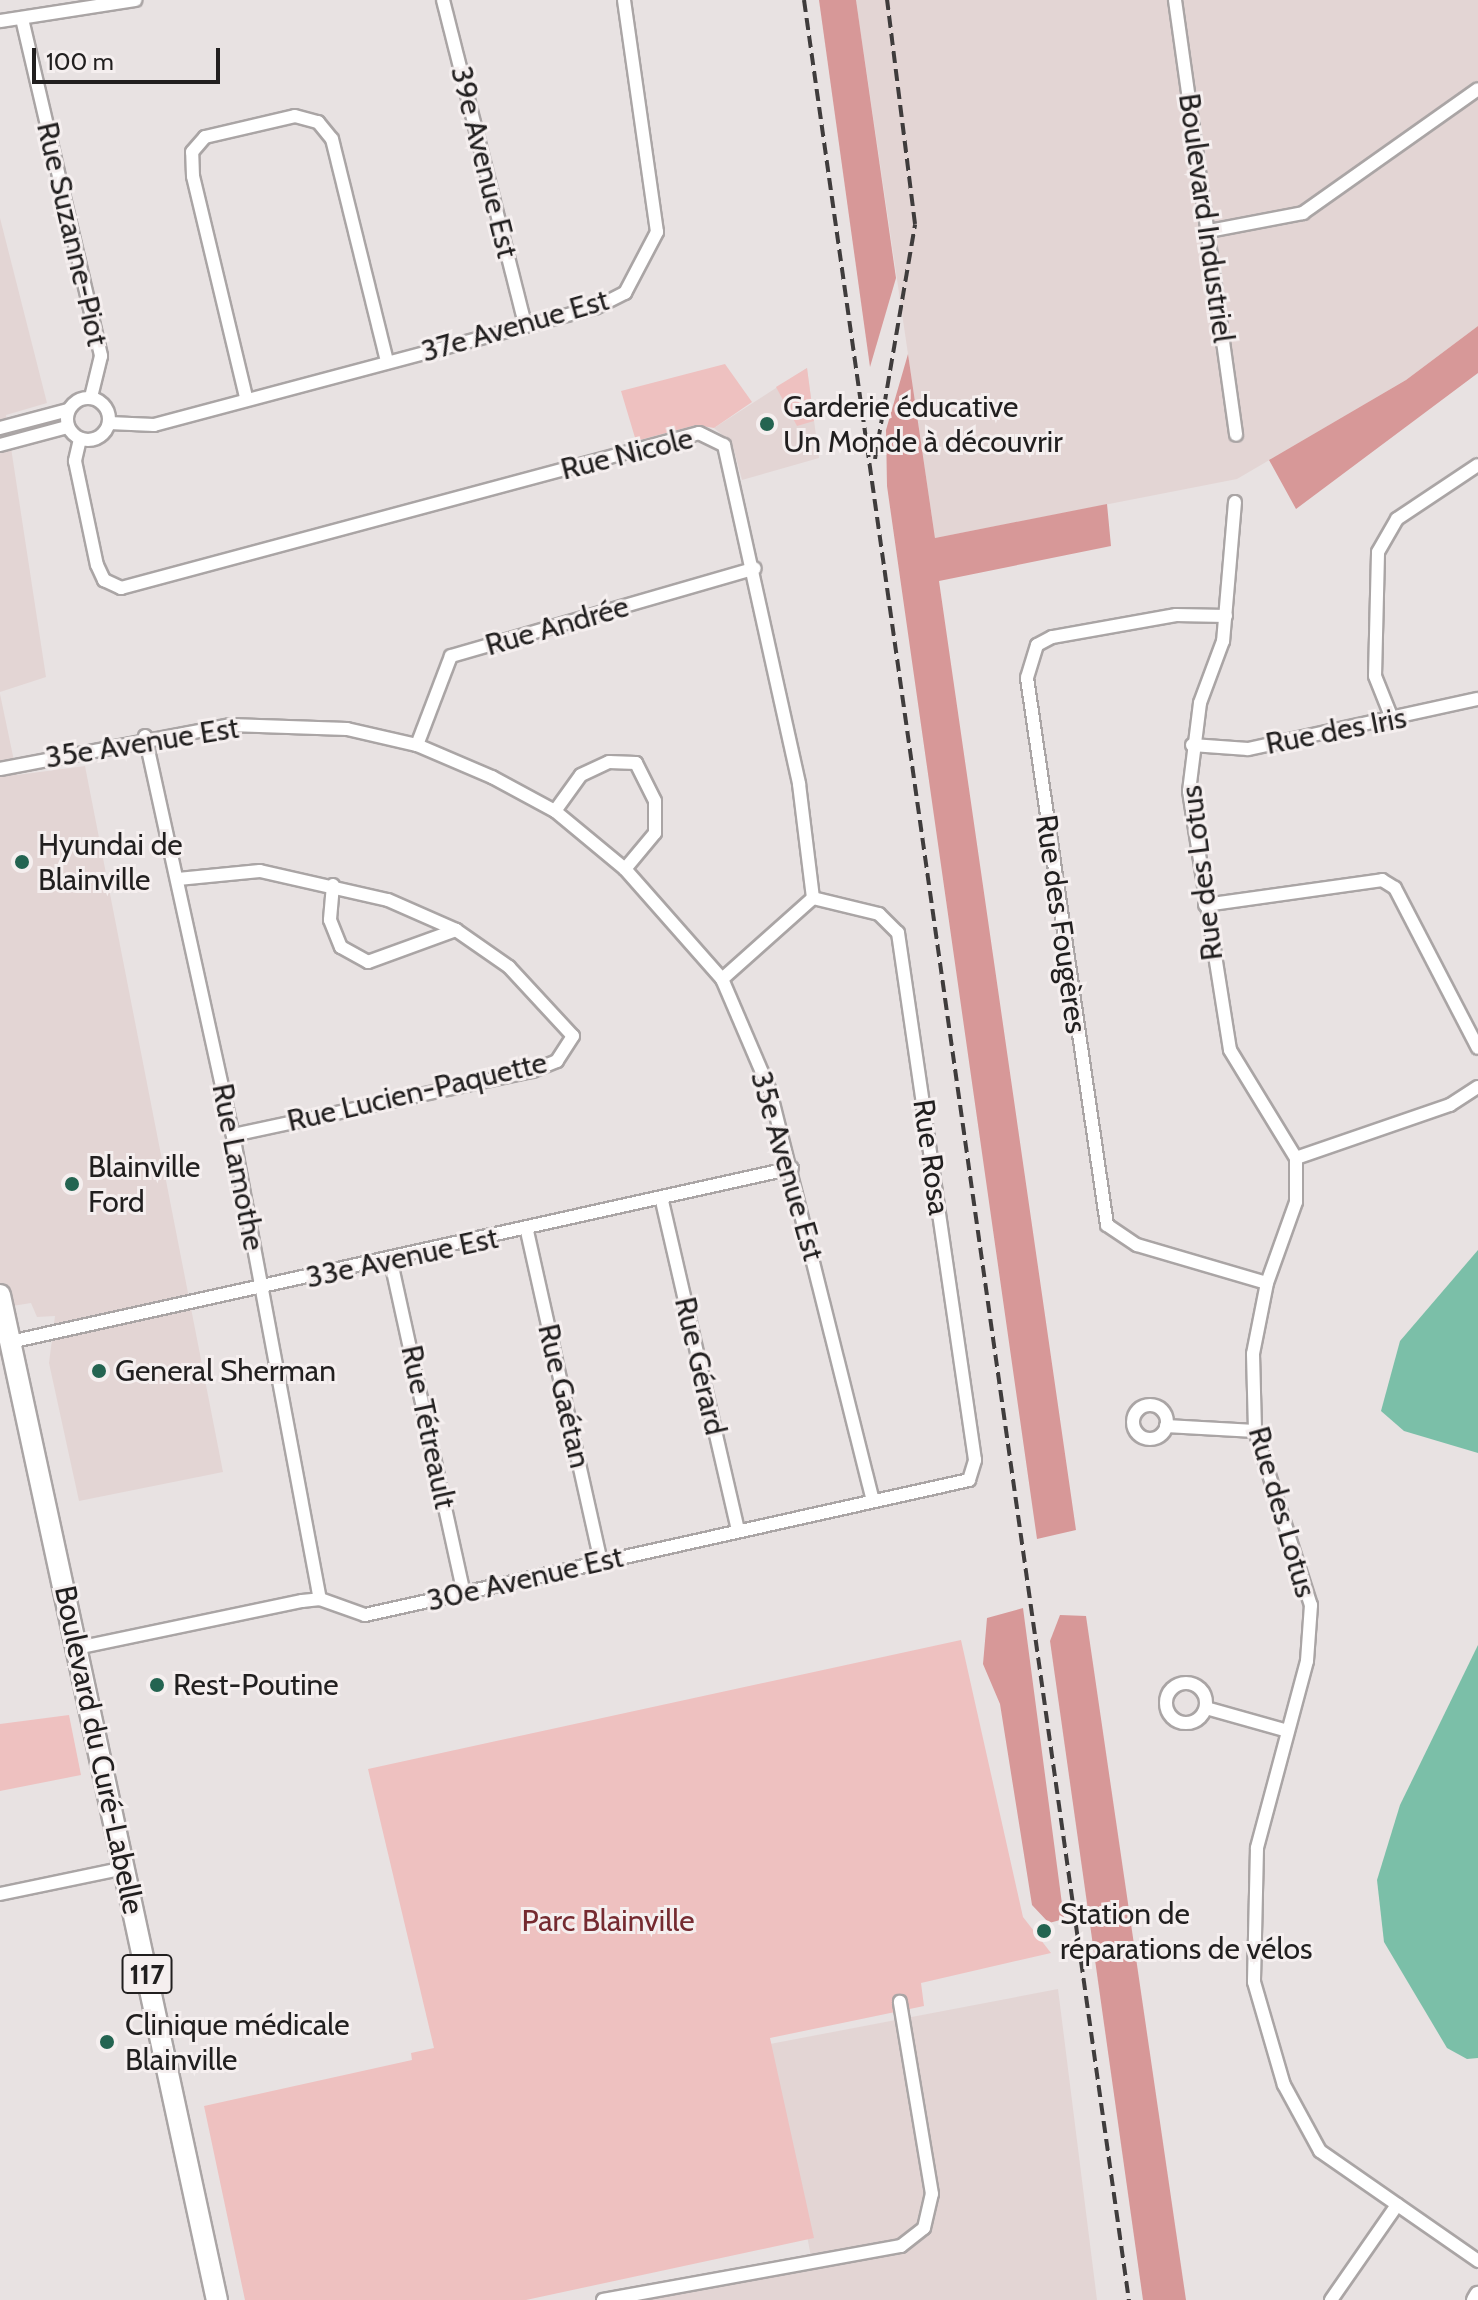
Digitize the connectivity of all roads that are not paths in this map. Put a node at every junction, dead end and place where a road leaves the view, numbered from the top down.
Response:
1 (135, 0) edge
2 (443, 0) edge
3 (624, 0) edge
4 (1175, 0) edge
5 (0, 21) edge
6 (23, 23) junction
7 (1478, 89) edge
8 (1209, 231) junction
9 (525, 324) junction
10 (387, 362) junction
11 (91, 397) junction
12 (246, 397) junction
13 (68, 410) junction
14 (109, 423) junction
15 (67, 427) junction
16 (0, 428) edge
17 (1236, 435) dead end
18 (80, 439) junction
19 (0, 445) edge
20 (1478, 465) edge
21 (1235, 502) dead end
22 (755, 568) junction
23 (1226, 616) junction
24 (1478, 699) edge
25 (1393, 721) junction
26 (145, 736) junction
27 (417, 745) junction
28 (1192, 745) junction
29 (0, 769) edge
30 (555, 811) junction
31 (625, 869) junction
32 (178, 879) junction
33 (333, 885) junction
34 (813, 898) junction
35 (1205, 905) junction
36 (456, 930) junction
37 (722, 979) junction
38 (1478, 1048) edge
39 (1478, 1087) edge
40 (233, 1135) junction
41 (1296, 1158) junction
42 (792, 1168) junction
43 (662, 1201) junction
44 (527, 1231) junction
45 (391, 1262) junction
46 (1267, 1283) junction
47 (261, 1287) junction
48 (0, 1295) edge
49 (10, 1342) junction
50 (1166, 1426) dead end
51 (1255, 1431) junction
52 (972, 1476) joint
53 (873, 1500) junction
54 (738, 1530) junction
55 (601, 1561) junction
56 (464, 1593) junction
57 (320, 1599) junction
58 (77, 1648) junction
59 (1206, 1708) dead end
60 (1288, 1731) junction
61 (124, 1868) junction
62 (0, 1894) edge
63 (900, 2002) dead end
64 (1397, 2205) junction
65 (1478, 2261) edge
66 (1478, 2295) edge
67 (217, 2300) edge
68 (603, 2300) edge
69 (1331, 2300) edge
70 (1475, 2300) edge

1 - 6 street
2 - 9 street, 39e Avenue Est
3 - 9 street, 37e Avenue Est
4 - 8 street, Boulevard Industriel
5 - 6 street
6 - 11 street, Rue Suzanne-Piot
7 - 8 street
8 - 17 street, Boulevard Industriel
9 - 10 street, 37e Avenue Est
10 - 12 street, 37e Avenue Est
10 - 12 street
11 - 13 street
11 - 14 street
12 - 14 street, 37e Avenue Est
13 - 15 street
13 - 16 street
14 - 18 street
15 - 18 street
15 - 19 street
18 - 22 street, Rue Nicole
20 - 25 street
21 - 23 street, Rue des Lotus
22 - 27 street, Rue Andrée
22 - 34 street, Rue Nicole
23 - 28 street, Rue des Lotus
23 - 46 street, Rue des Fougères
24 - 25 street, Rue des Iris
25 - 28 street, Rue des Iris
26 - 27 street, 35e Avenue Est
26 - 29 street, 35e Avenue Est
26 - 32 street, Rue Lamothe
27 - 30 street, 35e Avenue Est
28 - 35 street, Rue des Lotus
30 - 31 street, 35e Avenue Est
30 - 31 street
31 - 37 street, 35e Avenue Est
32 - 33 street, Rue Lucien-Paquette
32 - 40 street, Rue Lamothe
33 - 36 street, Rue Lucien-Paquette
33 - 36 street
34 - 37 street
34 - 52 street, Rue Rosa
35 - 38 street
35 - 41 street, Rue des Lotus
36 - 40 street, Rue Lucien-Paquette
37 - 42 street, 35e Avenue Est
39 - 41 street
40 - 47 street, Rue Lamothe
41 - 46 street, Rue des Lotus
42 - 43 street, 33e Avenue Est
42 - 53 street, 35e Avenue Est
43 - 44 street, 33e Avenue Est
43 - 54 street, Rue Gérard
44 - 45 street, 33e Avenue Est
44 - 55 street, Rue Gaétan
45 - 47 street, 33e Avenue Est
45 - 56 street, Rue Tétreault
46 - 51 street, Rue des Lotus
47 - 49 street, 33e Avenue Est
47 - 57 street, Rue Lamothe
48 - 49 main road, Boulevard du Curé-Labelle / 117
49 - 58 main road, Boulevard du Curé-Labelle / 117
50 - 51 street
51 - 60 street, Rue des Lotus
52 - 53 street, 30e Avenue Est
53 - 54 street, 30e Avenue Est
54 - 55 street, 30e Avenue Est
55 - 56 street, 30e Avenue Est
56 - 57 street, 30e Avenue Est
57 - 58 street
58 - 61 main road, Boulevard du Curé-Labelle / 117
59 - 60 street
60 - 64 street, Rue des Lotus
61 - 62 street
61 - 67 main road, Boulevard du Curé-Labelle / 117
63 - 68 street
64 - 65 street, Rue des Lotus
64 - 69 street
66 - 70 street

